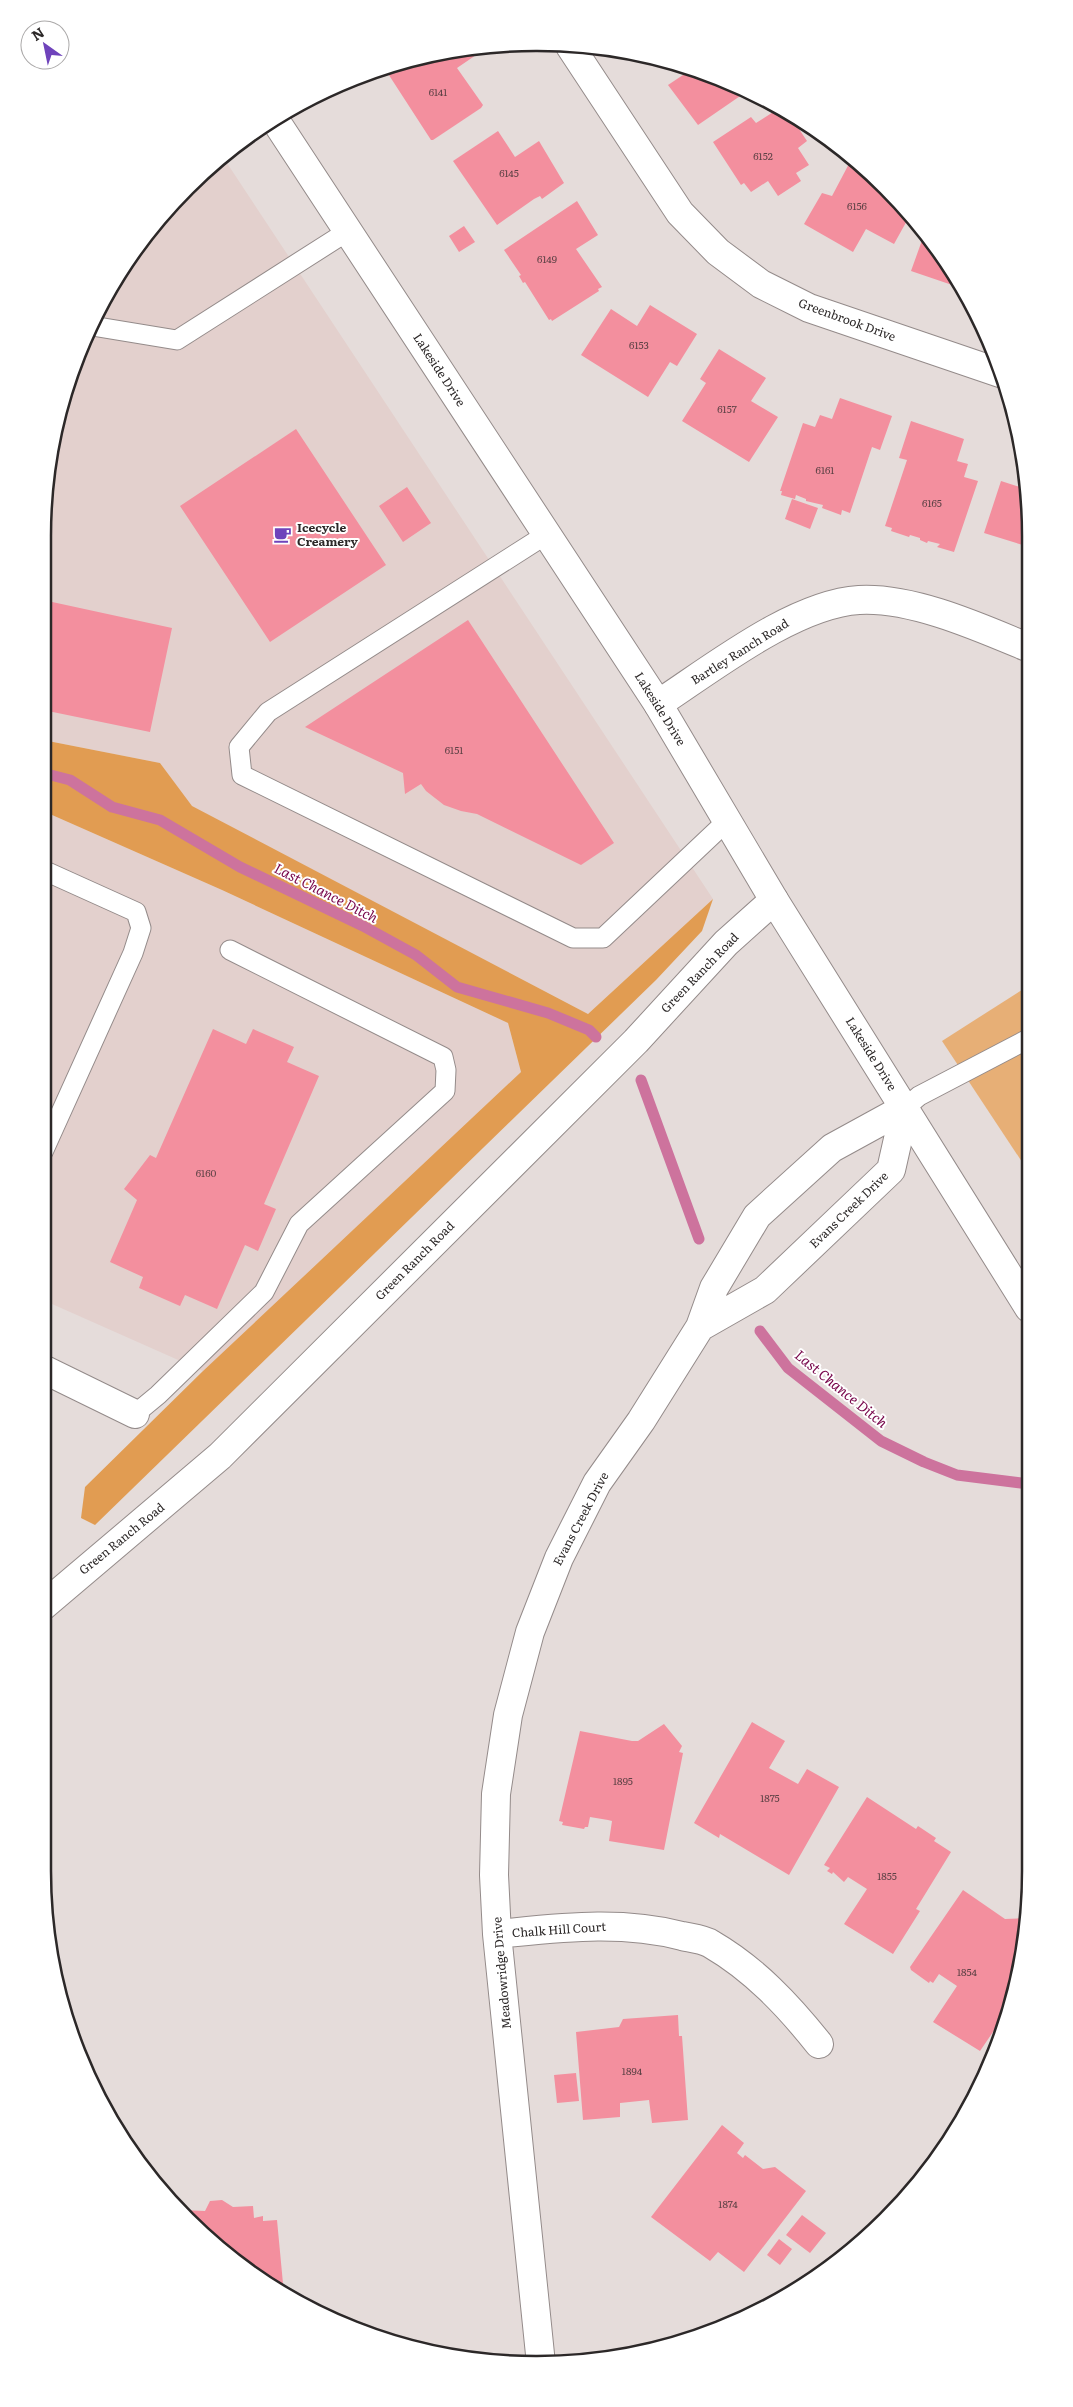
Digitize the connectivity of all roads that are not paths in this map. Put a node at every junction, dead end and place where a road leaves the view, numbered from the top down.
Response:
1 (574, 53) edge
2 (279, 126) edge
3 (348, 231) junction
4 (99, 327) edge
5 (992, 370) edge
6 (547, 534) junction
7 (1022, 645) edge
8 (658, 704) junction
9 (727, 821) junction
10 (51, 874) edge
11 (774, 900) junction
12 (230, 950) dead end
13 (1022, 1042) edge
14 (905, 1108) junction
15 (51, 1132) edge
16 (1022, 1297) edge
17 (700, 1327) junction
18 (51, 1373) edge
19 (135, 1414) joint
20 (547, 1588) joint
21 (51, 1598) edge
22 (497, 1934) junction
23 (819, 2044) dead end
24 (540, 2356) edge

1 - 5 street, Greenbrook Drive
2 - 3 street, Lakeside Drive
3 - 4 lane
3 - 6 street, Lakeside Drive
6 - 8 street, Lakeside Drive
6 - 9 lane
7 - 8 street, Bartley Ranch Road
8 - 9 street, Lakeside Drive
9 - 11 street, Lakeside Drive
10 - 15 lane
11 - 14 street, Lakeside Drive
11 - 21 street, Green Ranch Road
12 - 19 lane
13 - 14 lane
14 - 16 street, Lakeside Drive
14 - 17 street, Evans Creek Drive
14 - 17 street, Evans Creek Drive
17 - 20 street, Evans Creek Drive
18 - 19 street
20 - 22 street, Meadowridge Drive
22 - 23 street, Chalk Hill Court
22 - 24 street, Meadowridge Drive

